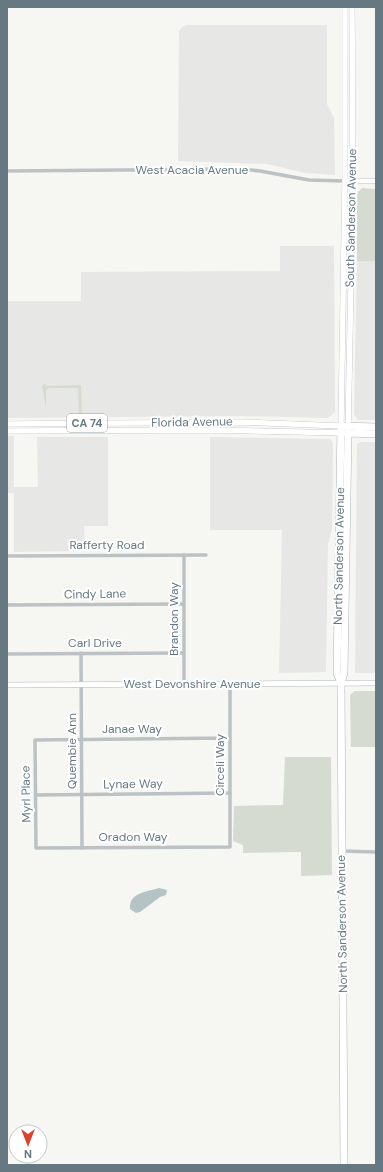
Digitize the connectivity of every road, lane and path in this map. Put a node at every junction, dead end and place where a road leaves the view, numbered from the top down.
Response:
1 (345, 7) edge
2 (352, 7) edge
3 (7, 171) edge
4 (345, 181) junction
5 (352, 181) junction
6 (376, 181) edge
7 (344, 250) junction
8 (351, 265) junction
9 (344, 276) junction
10 (350, 320) junction
11 (343, 326) junction
12 (349, 364) junction
13 (7, 424) edge
14 (33, 424) junction
15 (7, 427) edge
16 (376, 427) edge
17 (344, 429) junction
18 (7, 431) edge
19 (376, 434) edge
20 (339, 491) junction
21 (339, 502) junction
22 (347, 521) junction
23 (184, 555) junction
24 (206, 555) dead end
25 (7, 556) edge
26 (183, 604) junction
27 (7, 605) edge
28 (81, 653) junction
29 (183, 653) junction
30 (7, 654) edge
31 (230, 683) junction
32 (341, 683) junction
33 (376, 683) edge
34 (81, 684) junction
35 (184, 684) junction
36 (7, 685) edge
37 (229, 738) junction
38 (82, 739) junction
39 (35, 740) joint
40 (230, 793) junction
41 (82, 794) junction
42 (36, 795) junction
43 (230, 847) joint
44 (36, 848) joint
45 (82, 848) junction
46 (342, 851) junction
47 (376, 852) edge
48 (344, 1165) edge

1 - 4 main road, South Sanderson Avenue
2 - 5 main road, South Sanderson Avenue
3 - 4 street, West Acacia Avenue
4 - 5 street, West Acacia Avenue
4 - 7 main road, South Sanderson Avenue
5 - 6 street, West Acacia Avenue
5 - 8 main road, South Sanderson Avenue
7 - 8 main road
7 - 9 main road, South Sanderson Avenue
8 - 10 main road, South Sanderson Avenue
9 - 10 main road
9 - 11 main road, South Sanderson Avenue
10 - 12 main road, South Sanderson Avenue
11 - 12 main road
11 - 17 main road, South Sanderson Avenue
12 - 17 main road, South Sanderson Avenue
13 - 14 main road, Florida Avenue / CA 74
14 - 15 main road
14 - 17 main road, Florida Avenue / CA 74
16 - 17 highway, Florida Avenue / CA 74
17 - 18 main road, Florida Avenue
17 - 19 highway, Florida Avenue
17 - 20 highway, North Sanderson Avenue
17 - 22 highway, North Sanderson Avenue
20 - 21 highway, North Sanderson Avenue
20 - 22 highway
21 - 22 highway
21 - 32 highway, North Sanderson Avenue
22 - 32 highway, North Sanderson Avenue
23 - 24 street, Rafferty Road
23 - 25 street, Rafferty Road
23 - 26 street, Brandon Way
26 - 27 street, Cindy Lane
26 - 29 street, Brandon Way
28 - 29 street, Carl Drive
28 - 30 street, Carl Drive
28 - 34 street, Quembie Ann
29 - 35 street, Brandon Way
31 - 32 street, West Devonshire Avenue
31 - 35 street, West Devonshire Avenue
31 - 37 street, Circeli Way
32 - 33 street, West Devonshire Avenue
32 - 46 highway, North Sanderson Avenue
34 - 35 street, West Devonshire Avenue
34 - 36 street, West Devonshire Avenue
34 - 38 street, Quembie Ann
37 - 38 street, Janae Way
37 - 40 street, Circeli Way
38 - 39 street, Janae Way
38 - 41 street, Quembie Ann
39 - 42 street, Myrl Place
40 - 41 street, Lynae Way
40 - 43 street, Circeli Way
41 - 42 street, Lynae Way
41 - 45 street, Quembie Ann
42 - 44 street, Myrl Place
43 - 45 street, Oradon Way
44 - 45 street, Oradon Way
46 - 47 street
46 - 48 highway, North Sanderson Avenue

